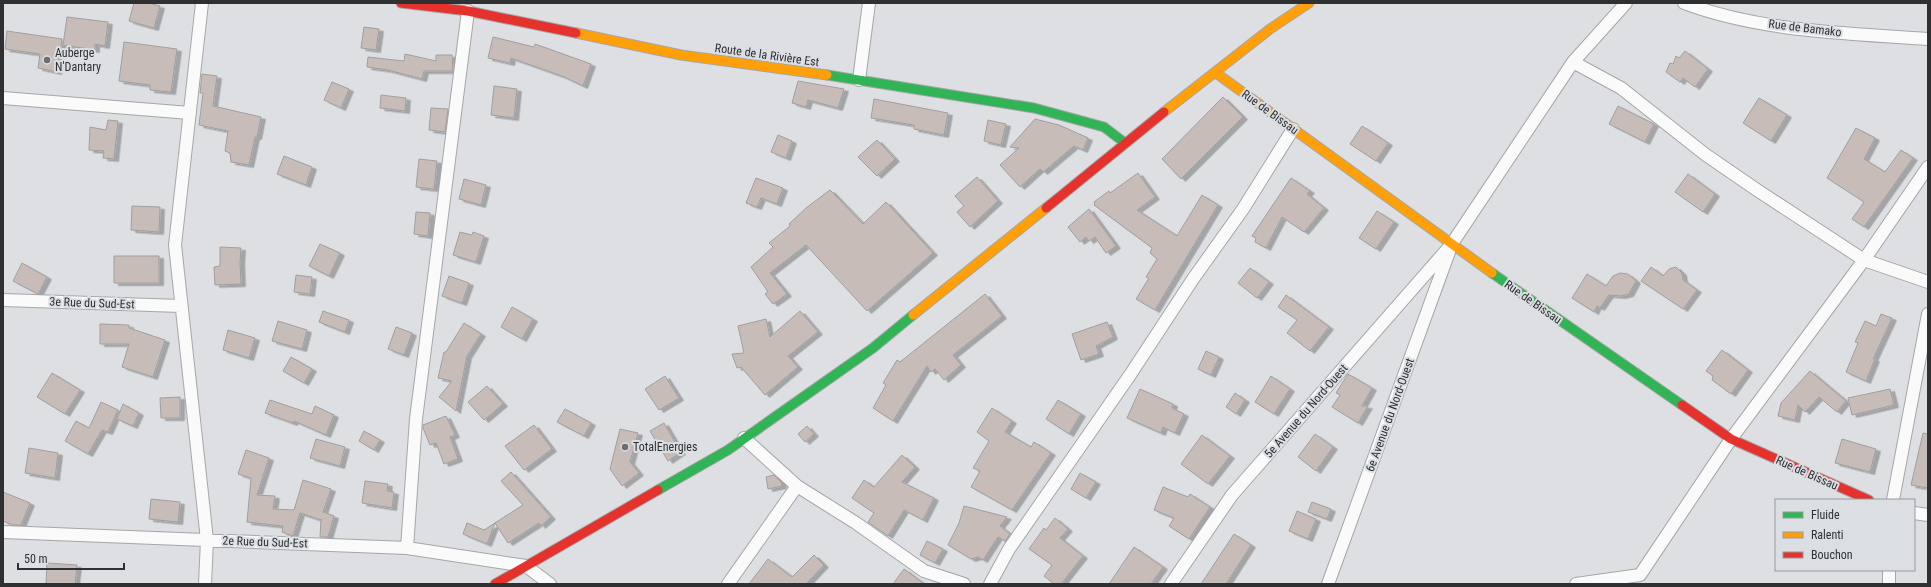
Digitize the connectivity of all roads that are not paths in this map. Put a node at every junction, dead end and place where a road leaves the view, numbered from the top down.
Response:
1 (202, 3) edge
2 (401, 3) edge
3 (869, 3) edge
4 (1309, 3) edge
5 (1626, 3) edge
6 (1684, 3) edge
7 (1702, 6) edge
8 (468, 11) junction
9 (1928, 39) edge
10 (1573, 62) junction
11 (1216, 73) junction
12 (859, 80) junction
13 (3, 98) edge
14 (190, 113) junction
15 (1293, 129) junction
16 (1124, 143) junction
17 (1928, 167) edge
18 (1452, 246) junction
19 (1864, 260) junction
20 (1928, 282) edge
21 (3, 300) edge
22 (181, 306) junction
23 (1928, 314) edge
24 (744, 438) junction
25 (1731, 439) junction
26 (797, 486) junction
27 (1867, 499) edge
28 (1893, 499) edge
29 (1915, 513) edge
30 (1928, 515) edge
31 (3, 532) edge
32 (207, 540) junction
33 (407, 548) junction
34 (526, 566) junction
35 (1889, 571) edge
36 (205, 584) edge
37 (495, 584) edge
38 (550, 584) edge
39 (728, 584) edge
40 (964, 584) edge
41 (990, 584) edge
42 (1171, 584) edge
43 (1328, 584) edge
44 (1576, 584) edge
45 (1889, 584) edge

1 - 14 street
2 - 8 main road, Route de la Rivière Est
3 - 12 street
4 - 11 main road
5 - 10 street
6 - 7 street, Rue de Bamako
7 - 9 street, Rue de Bamako
8 - 12 main road, Route de la Rivière Est
8 - 33 street
10 - 18 street
10 - 19 street
11 - 15 main road, Rue de Bissau
11 - 16 main road
12 - 16 main road, Route de la Rivière Est
13 - 14 street
14 - 22 street
15 - 18 main road, Rue de Bissau
15 - 41 street
16 - 24 main road
17 - 19 street
18 - 25 main road, Rue de Bissau
18 - 42 street, 5e Avenue du Nord-Ouest
18 - 43 street, 6e Avenue du Nord-Ouest
19 - 20 street
19 - 25 street
21 - 22 street, 3e Rue du Sud-Est
22 - 32 street
23 - 28 street
24 - 26 street
24 - 34 main road
25 - 27 main road, Rue de Bissau
25 - 44 street
26 - 39 street
26 - 40 street
29 - 30 street
31 - 32 street, 2e Rue du Sud-Est
32 - 33 street, 2e Rue du Sud-Est
32 - 36 street
33 - 34 street, 2e Rue du Sud-Est
34 - 37 main road
34 - 38 street
35 - 45 street

